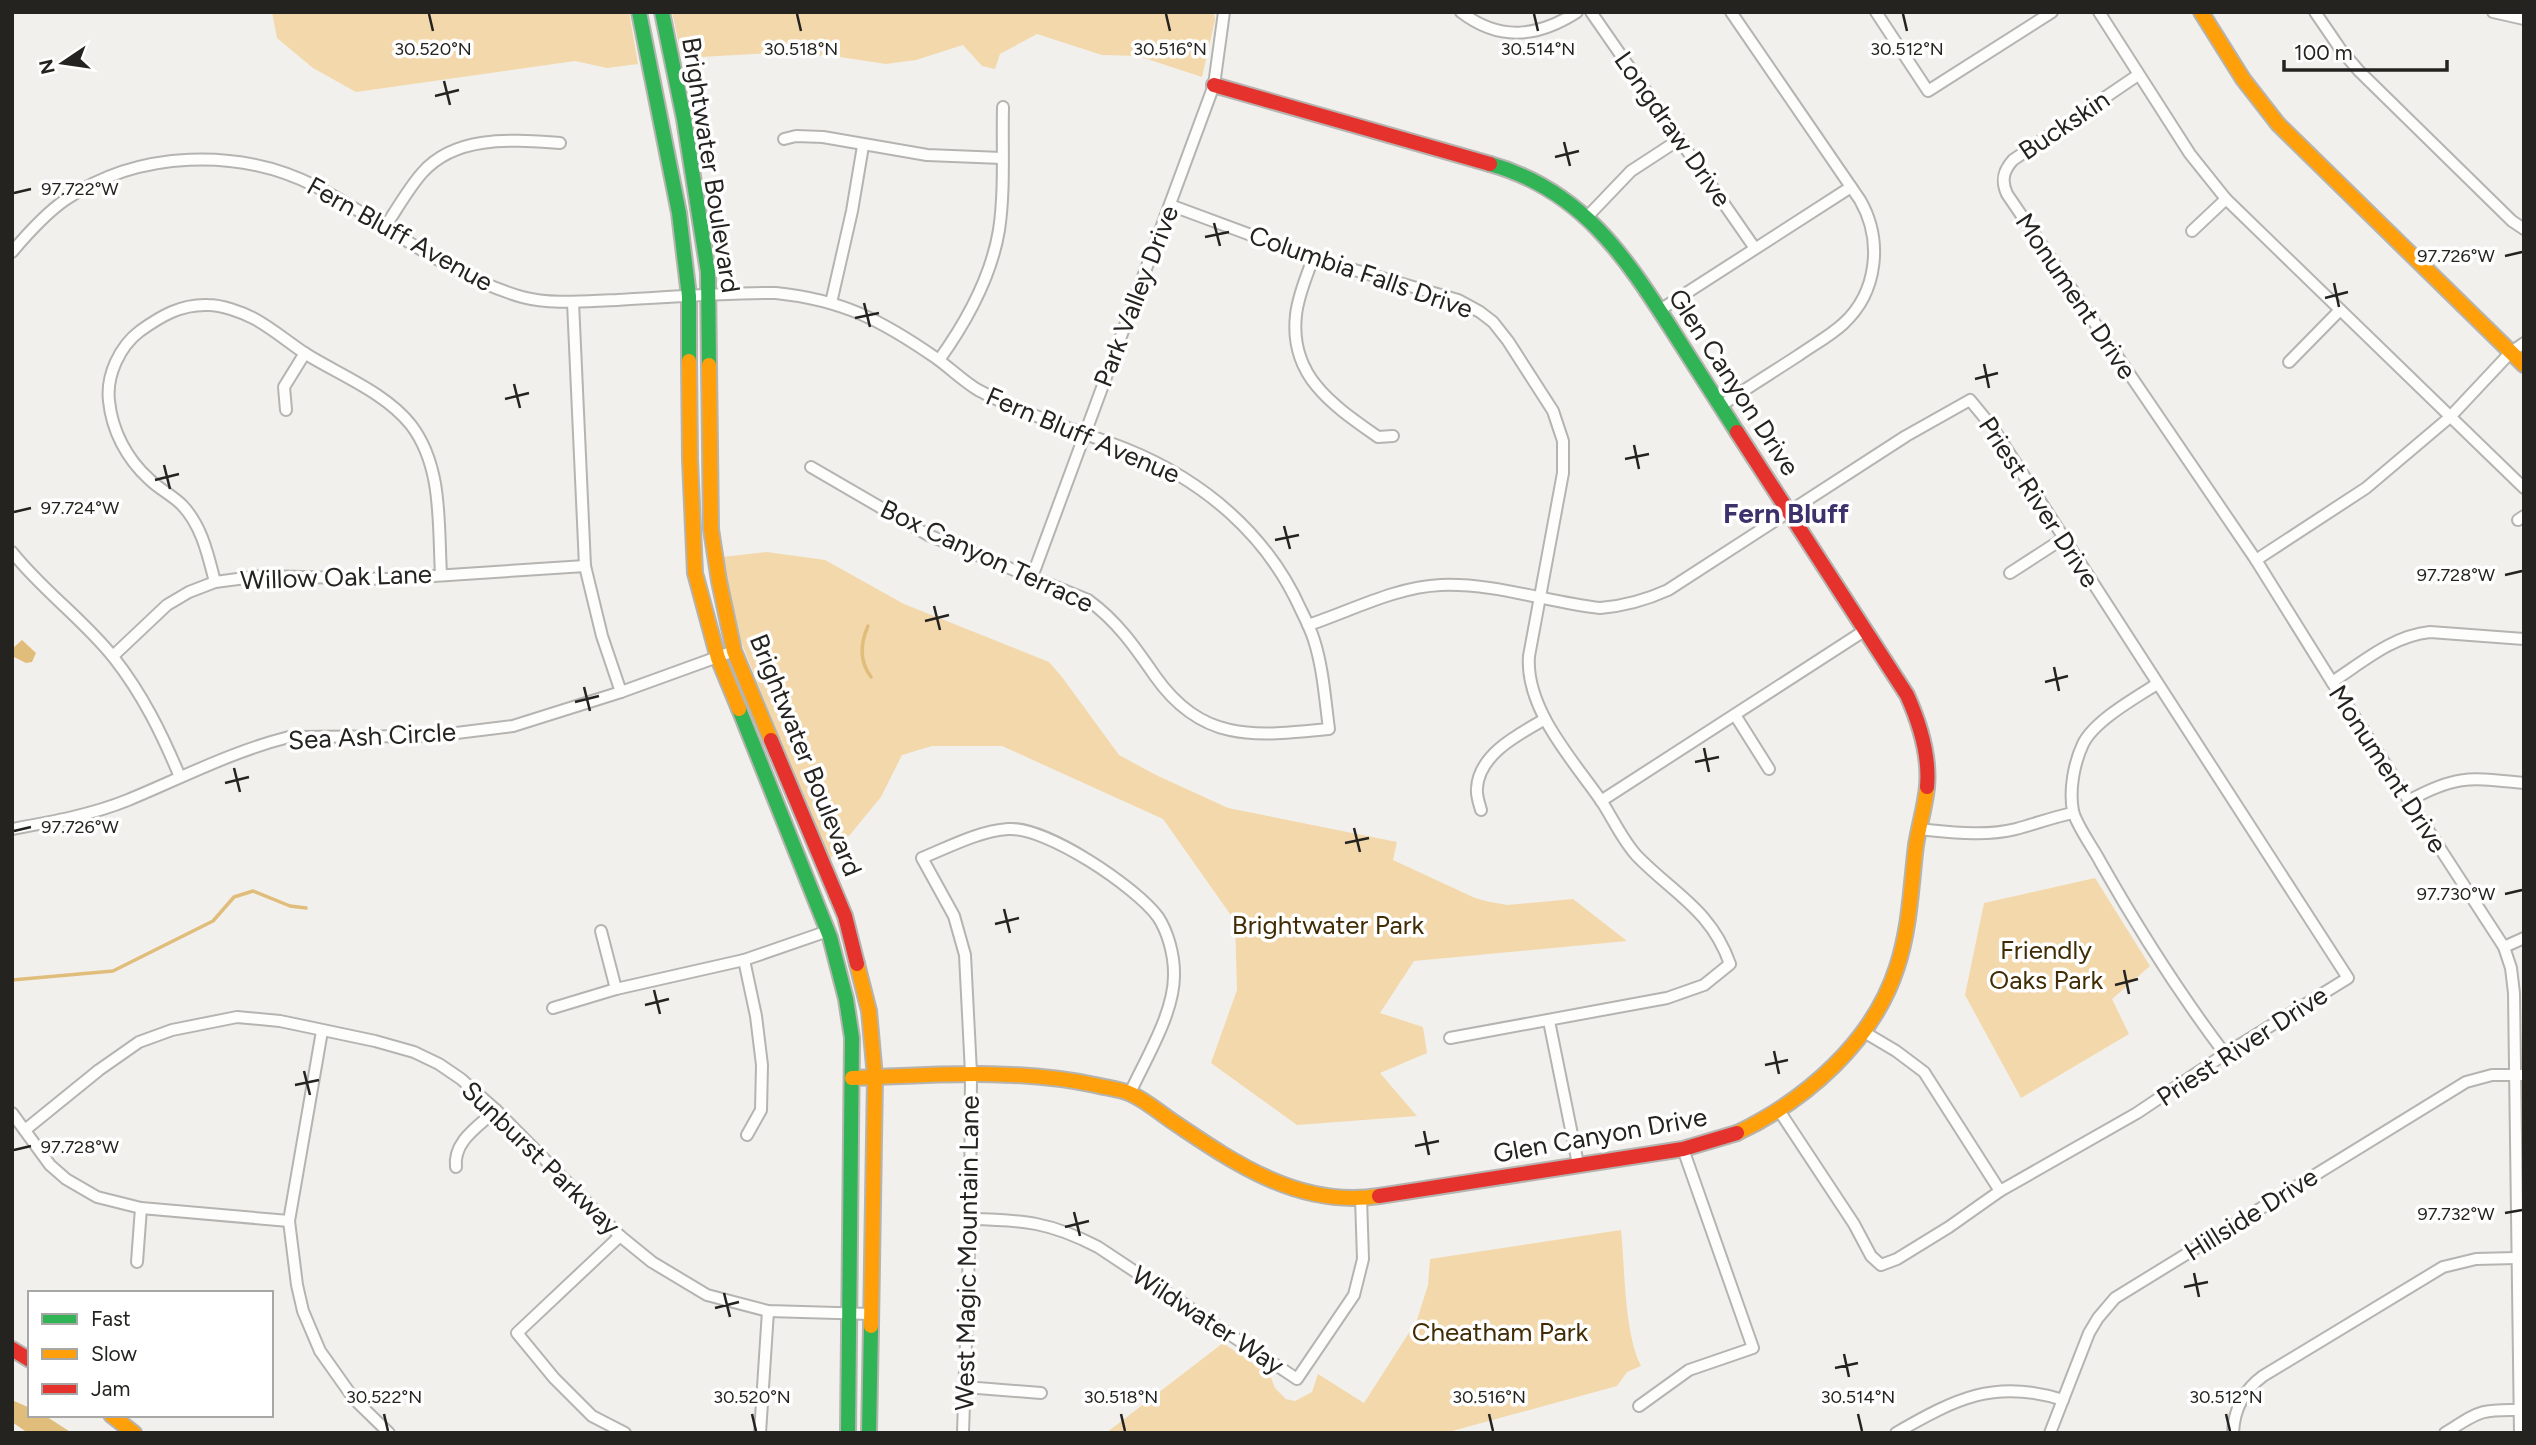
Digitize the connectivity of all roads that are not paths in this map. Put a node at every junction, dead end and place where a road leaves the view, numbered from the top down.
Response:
1 (639, 12) edge
2 (662, 12) edge
3 (1224, 12) edge
4 (1461, 12) edge
5 (1577, 12) edge
6 (1591, 12) edge
7 (1731, 12) edge
8 (1876, 12) edge
9 (2052, 12) edge
10 (2099, 12) edge
11 (2201, 12) edge
12 (2315, 12) edge
13 (2493, 12) edge
14 (2524, 19) edge
15 (2138, 75) junction
16 (1214, 85) junction
17 (1003, 107) dead end
18 (784, 139) dead end
19 (1680, 139) junction
20 (561, 144) dead end
21 (863, 146) junction
22 (1002, 158) junction
23 (2004, 184) joint
24 (1850, 187) junction
25 (2225, 198) junction
26 (1170, 205) junction
27 (1587, 216) junction
28 (385, 227) junction
29 (2524, 229) edge
30 (2192, 231) dead end
31 (1754, 247) junction
32 (12, 252) edge
33 (1313, 258) junction
34 (709, 294) junction
35 (689, 296) junction
36 (573, 302) junction
37 (831, 303) junction
38 (1660, 310) junction
39 (2340, 310) junction
40 (2524, 343) edge
41 (2511, 352) junction
42 (305, 353) junction
43 (939, 360) junction
44 (2289, 362) dead end
45 (2524, 365) edge
46 (1721, 405) junction
47 (286, 410) dead end
48 (2450, 417) junction
49 (1084, 434) junction
50 (1393, 436) dead end
51 (811, 467) dead end
52 (2524, 488) edge
53 (1788, 512) junction
54 (2064, 538) junction
55 (12, 552) edge
56 (2256, 560) junction
57 (584, 566) junction
58 (2010, 573) dead end
59 (442, 574) junction
60 (1032, 577) junction
61 (215, 582) junction
62 (1540, 598) junction
63 (1308, 625) junction
64 (1864, 631) junction
65 (2524, 639) edge
66 (734, 651) junction
67 (113, 656) junction
68 (718, 658) junction
69 (2332, 682) junction
70 (2157, 684) junction
71 (621, 692) junction
72 (1735, 715) junction
73 (1545, 719) junction
74 (1329, 729) joint
75 (1769, 769) dead end
76 (180, 777) junction
77 (2524, 783) edge
78 (2410, 800) junction
79 (1601, 801) junction
80 (1481, 810) dead end
81 (2073, 813) junction
82 (1918, 829) junction
83 (12, 830) edge
84 (601, 931) dead end
85 (828, 931) junction
86 (2524, 938) edge
87 (2504, 947) junction
88 (744, 960) junction
89 (615, 989) junction
90 (553, 1008) dead end
91 (1549, 1021) junction
92 (322, 1031) junction
93 (1864, 1032) junction
94 (1450, 1038) dead end
95 (2225, 1054) junction
96 (971, 1073) junction
97 (2519, 1075) edge
98 (875, 1077) junction
99 (852, 1078) junction
100 (1130, 1093) junction
101 (496, 1110) junction
102 (1780, 1112) junction
103 (12, 1113) edge
104 (25, 1130) junction
105 (747, 1135) dead end
106 (1683, 1149) junction
107 (1578, 1164) junction
108 (456, 1167) dead end
109 (2000, 1191) junction
110 (1361, 1198) junction
111 (141, 1208) junction
112 (970, 1219) junction
113 (289, 1221) junction
114 (620, 1236) junction
115 (2516, 1258) junction
116 (137, 1262) dead end
117 (768, 1311) junction
118 (850, 1314) junction
119 (871, 1314) junction
120 (12, 1349) edge
121 (28, 1359) edge
122 (965, 1387) junction
123 (1041, 1393) dead end
124 (2063, 1400) junction
125 (1639, 1406) dead end
126 (2520, 1410) junction
127 (114, 1417) edge
128 (134, 1433) edge
129 (389, 1433) edge
130 (625, 1433) edge
131 (760, 1433) edge
132 (848, 1433) edge
133 (869, 1433) edge
134 (963, 1433) edge
135 (1896, 1433) edge
136 (2050, 1433) edge
137 (2233, 1433) edge
138 (2445, 1433) edge
139 (2521, 1433) edge

1 - 35 street, Brightwater Boulevard
2 - 34 street, Brightwater Boulevard
3 - 16 street, Park Valley Drive
4 - 5 street
6 - 19 street, Longdraw Drive
7 - 24 street
8 - 9 street
10 - 15 street
11 - 41 street
12 - 29 street
13 - 14 street
15 - 23 street, Buckskin
15 - 25 street
16 - 26 street, Park Valley Drive
16 - 27 street, Glen Canyon Drive
17 - 22 street
18 - 21 street
19 - 27 street
19 - 31 street, Longdraw Drive
20 - 28 street
21 - 22 street
21 - 37 street
22 - 43 street
23 - 56 street, Monument Drive
24 - 31 street
24 - 46 street
25 - 30 street
25 - 39 street
26 - 33 street, Columbia Falls Drive
26 - 49 street, Park Valley Drive
27 - 38 street, Glen Canyon Drive
28 - 32 street, Fern Bluff Avenue
28 - 36 street, Fern Bluff Avenue
31 - 38 street
33 - 50 street
33 - 62 street, Columbia Falls Drive
34 - 35 street, Fern Bluff Avenue
34 - 37 street, Fern Bluff Avenue
34 - 66 street, Brightwater Boulevard
35 - 36 street, Fern Bluff Avenue
35 - 68 street, Brightwater Boulevard
36 - 57 street
37 - 43 street, Fern Bluff Avenue
38 - 46 street, Glen Canyon Drive
39 - 44 street
39 - 48 street
40 - 41 street
41 - 45 street
41 - 48 street
42 - 47 street
42 - 59 street
42 - 61 street
43 - 49 street, Fern Bluff Avenue
46 - 53 street, Glen Canyon Drive
48 - 52 street
48 - 56 street
49 - 60 street, Park Valley Drive
49 - 63 street, Fern Bluff Avenue
51 - 60 street, Box Canyon Terrace
53 - 54 street, Priest River Drive
53 - 62 street
53 - 64 street, Glen Canyon Drive
54 - 58 street
54 - 70 street, Priest River Drive
55 - 67 street
56 - 69 street, Monument Drive
57 - 59 street, Willow Oak Lane
57 - 71 street
59 - 61 street, Willow Oak Lane
60 - 74 street, Box Canyon Terrace
61 - 67 street, Willow Oak Lane
62 - 63 street
62 - 73 street, Columbia Falls Drive
63 - 74 street, Fern Bluff Avenue
64 - 72 street
64 - 82 street, Glen Canyon Drive
65 - 69 street
66 - 68 street, Sea Ash Circle
66 - 98 street, Brightwater Boulevard
67 - 76 street
68 - 71 street, Sea Ash Circle
68 - 85 street, Brightwater Boulevard
69 - 78 street, Monument Drive
70 - 81 street
70 - 95 street, Priest River Drive
71 - 76 street, Sea Ash Circle
72 - 75 street
72 - 79 street
73 - 79 street, Columbia Falls Drive
73 - 80 street
76 - 83 street, Sea Ash Circle
77 - 78 street
78 - 87 street, Monument Drive
79 - 91 street, Columbia Falls Drive
81 - 82 street
81 - 95 street
82 - 93 street, Glen Canyon Drive
84 - 89 street
85 - 88 street
85 - 99 street, Brightwater Boulevard
86 - 87 street
87 - 97 street, Monument Drive
88 - 89 street
88 - 105 street
89 - 90 street
91 - 94 street, Columbia Falls Drive
91 - 107 street
92 - 101 street, Sunburst Parkway
92 - 104 street, Sunburst Parkway
92 - 113 street
93 - 102 street, Glen Canyon Drive
93 - 109 street
95 - 109 street, Priest River Drive
96 - 98 street, Glen Canyon Drive
96 - 100 street, Glen Canyon Drive
96 - 100 street, West Magic Mountain Lane
96 - 112 street, West Magic Mountain Lane
97 - 115 street, Monument Drive
97 - 124 street, Hillside Drive
98 - 99 street, Glen Canyon Drive
98 - 119 street, Brightwater Boulevard
99 - 118 street, Brightwater Boulevard
100 - 110 street, Glen Canyon Drive
101 - 108 street
101 - 114 street, Sunburst Parkway
102 - 106 street, Glen Canyon Drive
102 - 109 street, Priest River Drive
103 - 104 street
104 - 111 street
106 - 107 street, Glen Canyon Drive
106 - 125 street
107 - 110 street, Glen Canyon Drive
110 - 112 street, Wildwater Way
111 - 113 street
111 - 116 street
112 - 122 street, West Magic Mountain Lane
113 - 129 street
114 - 117 street, Sunburst Parkway
114 - 130 street
115 - 126 street, Monument Drive
115 - 137 street
117 - 118 street, Sunburst Parkway
117 - 131 street
118 - 119 street, Sunburst Parkway
118 - 132 street, Brightwater Boulevard
119 - 133 street, Brightwater Boulevard
120 - 121 street
122 - 123 street
122 - 134 street, West Magic Mountain Lane
124 - 135 street
124 - 136 street, Hillside Drive
126 - 138 street
126 - 139 street, Monument Drive
127 - 128 street

